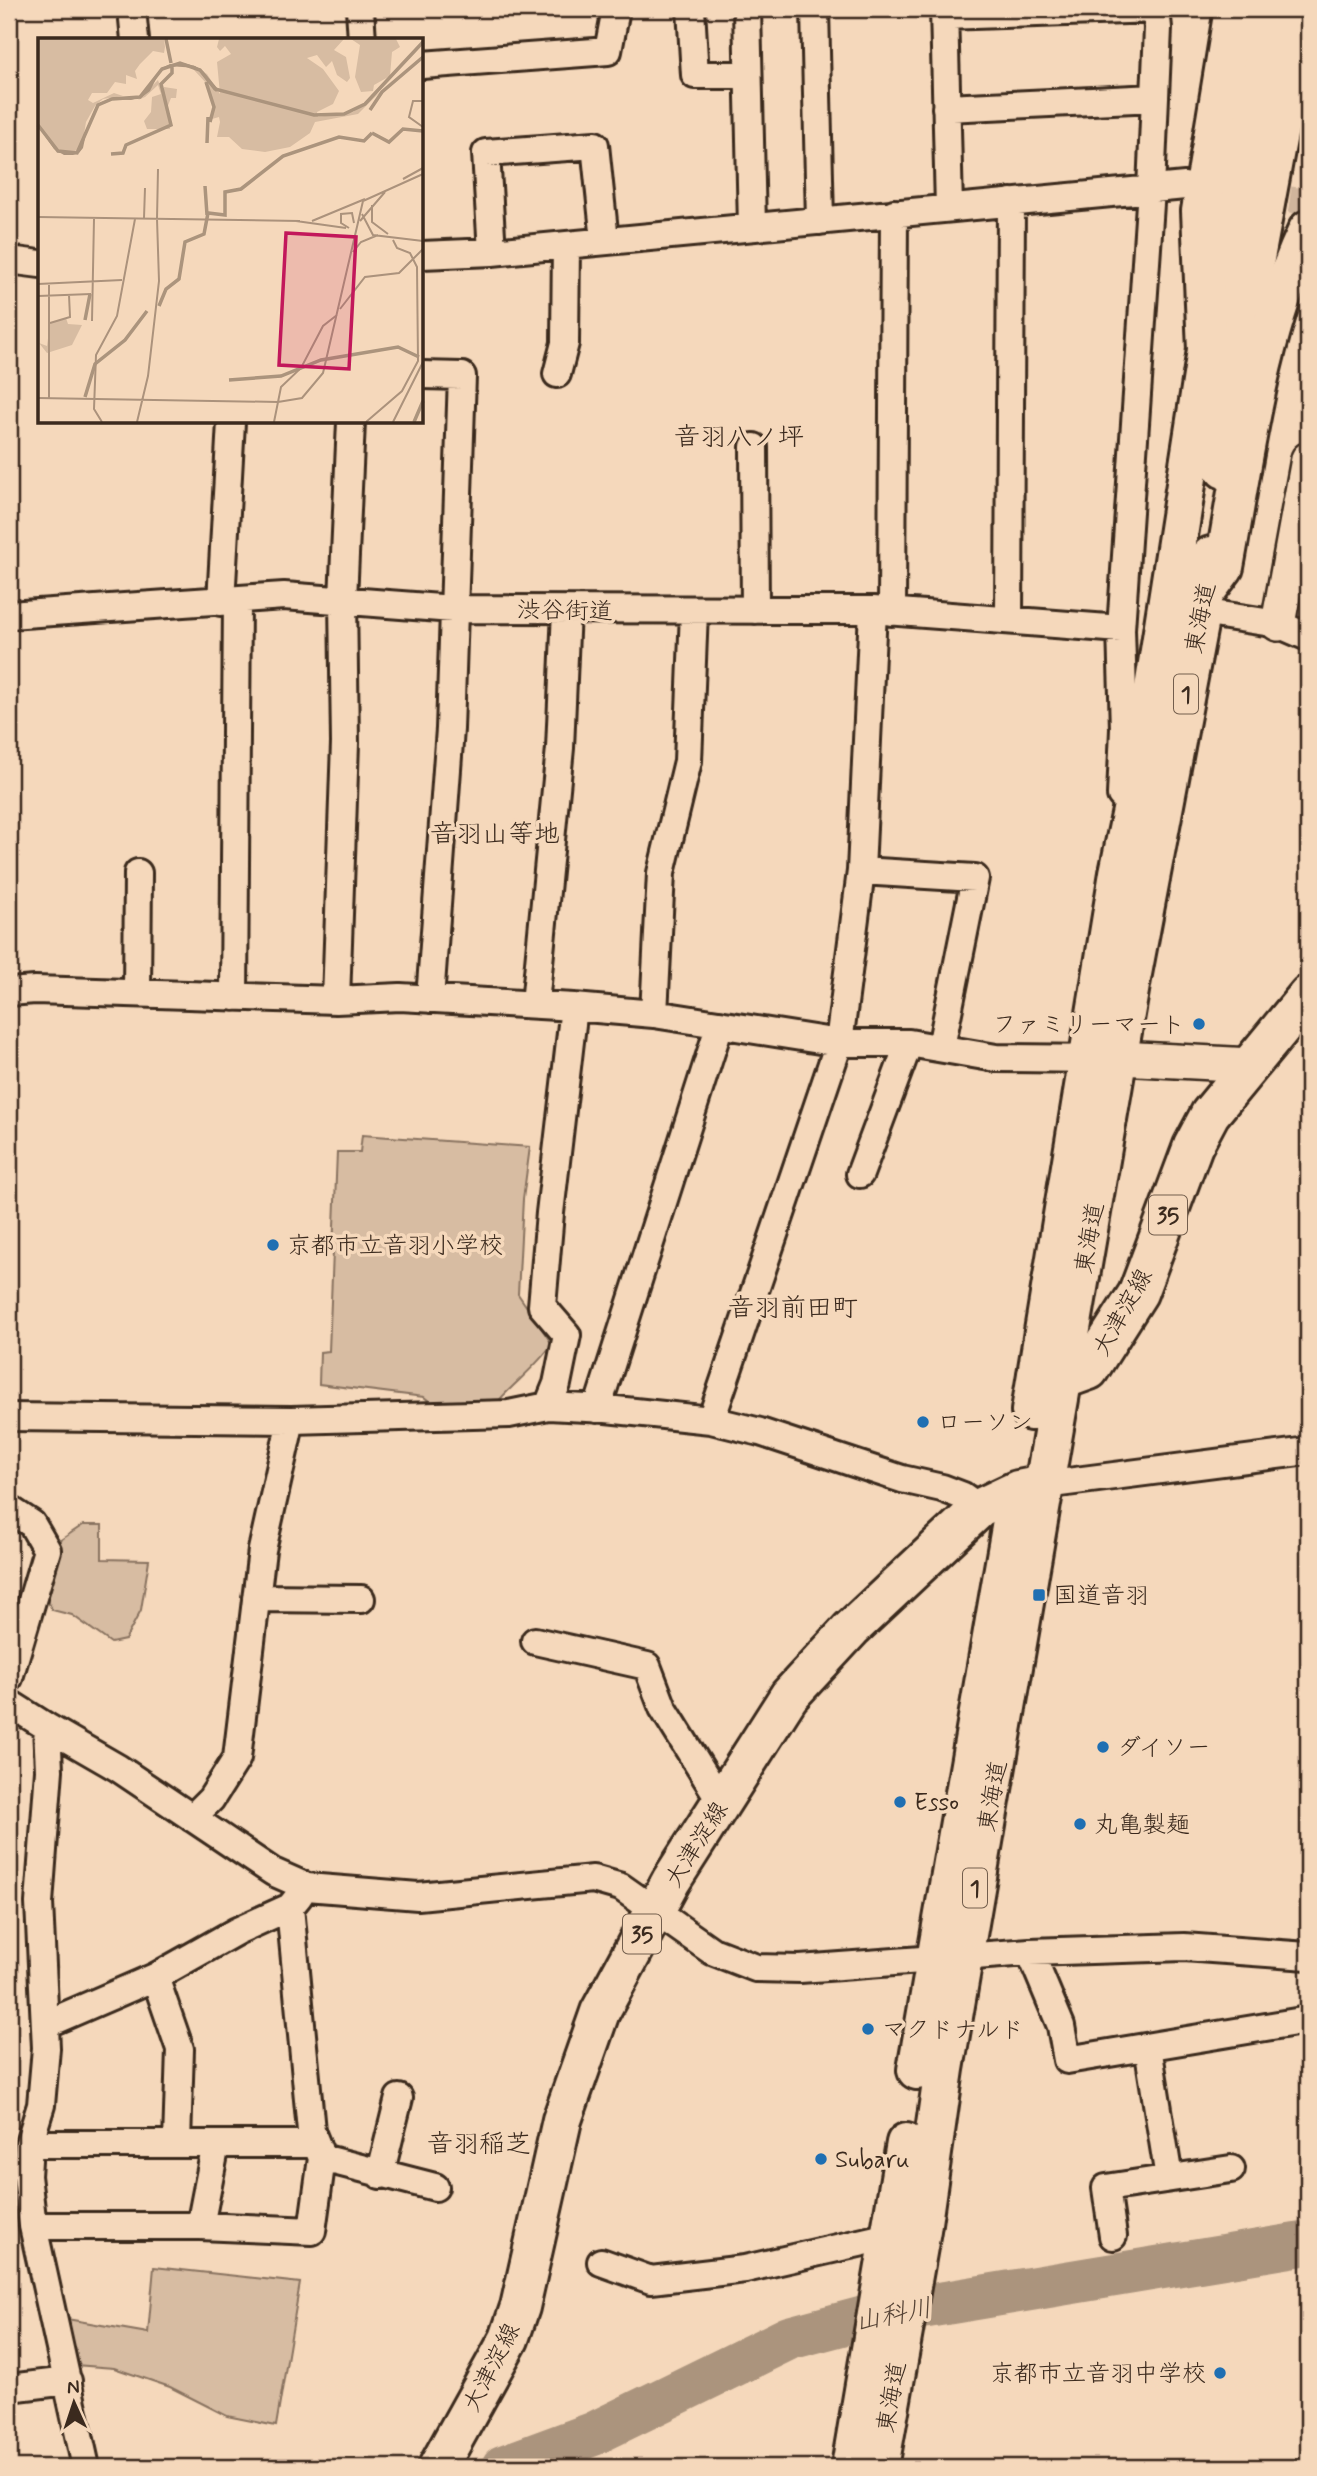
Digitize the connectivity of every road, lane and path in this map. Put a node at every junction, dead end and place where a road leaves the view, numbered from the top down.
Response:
1 (132, 9) edge
2 (360, 9) edge
3 (616, 9) edge
4 (691, 9) edge
5 (747, 9) edge
6 (815, 9) edge
7 (1156, 9) edge
8 (1234, 9) edge
9 (1268, 9) edge
10 (1301, 9) edge
11 (944, 12) edge
12 (135, 38) edge
13 (362, 38) edge
14 (424, 65) edge
15 (748, 75) junction
16 (1155, 98) junction
17 (946, 108) junction
18 (1185, 186) dead end
19 (1151, 189) junction
20 (1011, 202) junction
21 (949, 208) junction
22 (894, 214) junction
23 (820, 220) junction
24 (751, 227) junction
25 (1308, 230) edge
26 (606, 241) junction
27 (566, 245) junction
28 (492, 252) junction
29 (424, 255) edge
30 (9, 260) edge
31 (38, 264) edge
32 (1208, 350) junction
33 (557, 374) dead end
34 (424, 375) edge
35 (231, 424) edge
36 (351, 424) edge
37 (754, 447) dead end
38 (1308, 459) edge
39 (343, 599) junction
40 (1204, 601) junction
41 (229, 602) junction
42 (453, 609) junction
43 (566, 610) junction
44 (755, 610) junction
45 (694, 611) junction
46 (883, 611) junction
47 (9, 615) edge
48 (1009, 620) junction
49 (1278, 624) junction
50 (1121, 629) junction
51 (1308, 637) edge
52 (861, 871) junction
53 (138, 873) dead end
54 (1119, 873) junction
55 (9, 992) edge
56 (137, 993) junction
57 (1308, 995) edge
58 (234, 997) junction
59 (430, 999) junction
60 (336, 1000) junction
61 (535, 1004) junction
62 (574, 1007) junction
63 (653, 1014) junction
64 (720, 1024) junction
65 (839, 1043) junction
66 (908, 1044) junction
67 (941, 1047) junction
68 (1105, 1059) junction
69 (1251, 1065) junction
70 (860, 1174) dead end
71 (1051, 1377) junction
72 (548, 1406) junction
73 (597, 1409) junction
74 (9, 1417) edge
75 (291, 1420) junction
76 (711, 1420) junction
77 (1308, 1451) edge
78 (1031, 1488) junction
79 (9, 1508) edge
80 (980, 1508) junction
81 (256, 1598) junction
82 (361, 1599) dead end
83 (535, 1641) dead end
84 (9, 1678) edge
85 (9, 1703) edge
86 (47, 1727) junction
87 (722, 1803) junction
88 (192, 1818) junction
89 (307, 1886) junction
90 (290, 1907) junction
91 (655, 1912) junction
92 (1030, 1952) junction
93 (1308, 1956) edge
94 (949, 1959) junction
95 (155, 1977) junction
96 (1308, 2020) edge
97 (46, 2024) junction
98 (1148, 2047) junction
99 (399, 2098) dead end
100 (23, 2135) edge
101 (177, 2142) junction
102 (216, 2144) junction
103 (318, 2151) junction
104 (1231, 2169) dead end
105 (380, 2175) junction
106 (1169, 2178) junction
107 (435, 2187) dead end
108 (200, 2226) junction
109 (33, 2227) junction
110 (906, 2233) junction
111 (1113, 2236) dead end
112 (601, 2262) dead end
113 (887, 2344) junction
114 (68, 2381) junction
115 (9, 2388) edge
116 (441, 2461) edge
117 (86, 2467) edge
118 (851, 2467) edge
119 (879, 2467) edge

1 - 12 street
2 - 13 street
3 - 14 street
4 - 15 street
5 - 15 street
6 - 23 street
7 - 11 street
7 - 16 street
8 - 32 main road
9 - 32 main road, 東海道 / 1
10 - 40 main road, 東海道 / 1
11 - 17 street
15 - 24 street
16 - 17 street
16 - 19 street
17 - 21 street
18 - 19 street
19 - 20 street
19 - 50 street
20 - 21 street
20 - 48 street
21 - 22 street
22 - 23 street
22 - 46 street
23 - 24 street
24 - 26 street
25 - 40 main road
26 - 27 street
26 - 28 street
27 - 28 street
27 - 33 street
28 - 29 street
30 - 31 street
32 - 54 main road, 東海道 / 1
34 - 42 street
35 - 41 street
36 - 39 street
37 - 44 street
38 - 49 street
39 - 41 street, 渋谷街道
39 - 42 street, 渋谷街道
39 - 60 street
40 - 49 street
40 - 68 main road, 東海道 / 1
41 - 47 street, 渋谷街道
41 - 58 street
42 - 43 street, 渋谷街道
42 - 59 street
43 - 45 street, 渋谷街道
43 - 61 street
44 - 45 street, 渋谷街道
44 - 46 street, 渋谷街道
45 - 63 street
46 - 48 street, 渋谷街道
46 - 52 street
48 - 50 street, 渋谷街道
49 - 51 street
50 - 54 street
52 - 65 street
52 - 67 street
53 - 56 street
54 - 68 main road, 東海道 / 1
55 - 56 street
56 - 58 street
57 - 69 main road, 大津淀線 / 35
58 - 60 street
59 - 60 street
59 - 61 street
61 - 62 street
62 - 63 street
62 - 72 street
63 - 64 street
64 - 65 street
64 - 73 street
65 - 66 street
65 - 76 street
66 - 67 street
66 - 70 street
67 - 68 street
68 - 69 street
68 - 71 main road, 東海道 / 1
69 - 71 main road, 大津淀線 / 35
71 - 78 main road, 東海道 / 1
72 - 73 street
72 - 75 street
73 - 76 street
74 - 75 street
75 - 81 street
76 - 80 street
77 - 78 street
78 - 80 main road, 大津淀線 / 35
78 - 94 main road, 東海道 / 1
79 - 84 street
80 - 87 main road, 大津淀線 / 35
81 - 82 street
81 - 88 street
83 - 87 street
85 - 86 street
86 - 88 street
86 - 97 street
87 - 91 main road, 大津淀線 / 35
88 - 89 street
89 - 90 street
89 - 91 street
90 - 95 street
90 - 103 street
91 - 94 street
91 - 116 main road, 大津淀線 / 35
92 - 93 street
92 - 94 street
92 - 98 street
94 - 110 main road, 東海道 / 1
95 - 97 street
95 - 101 street
96 - 98 street
97 - 100 street
98 - 106 street
99 - 105 street
100 - 101 street
100 - 109 street
101 - 102 street
102 - 103 street
102 - 108 street
103 - 105 street
103 - 108 street
104 - 106 street
105 - 107 street
106 - 111 street
108 - 109 street
109 - 114 street
110 - 112 street
110 - 113 main road, 東海道 / 1
113 - 118 main road, 東海道 / 1
113 - 119 main road, 東海道 / 1
114 - 115 street
114 - 117 street

